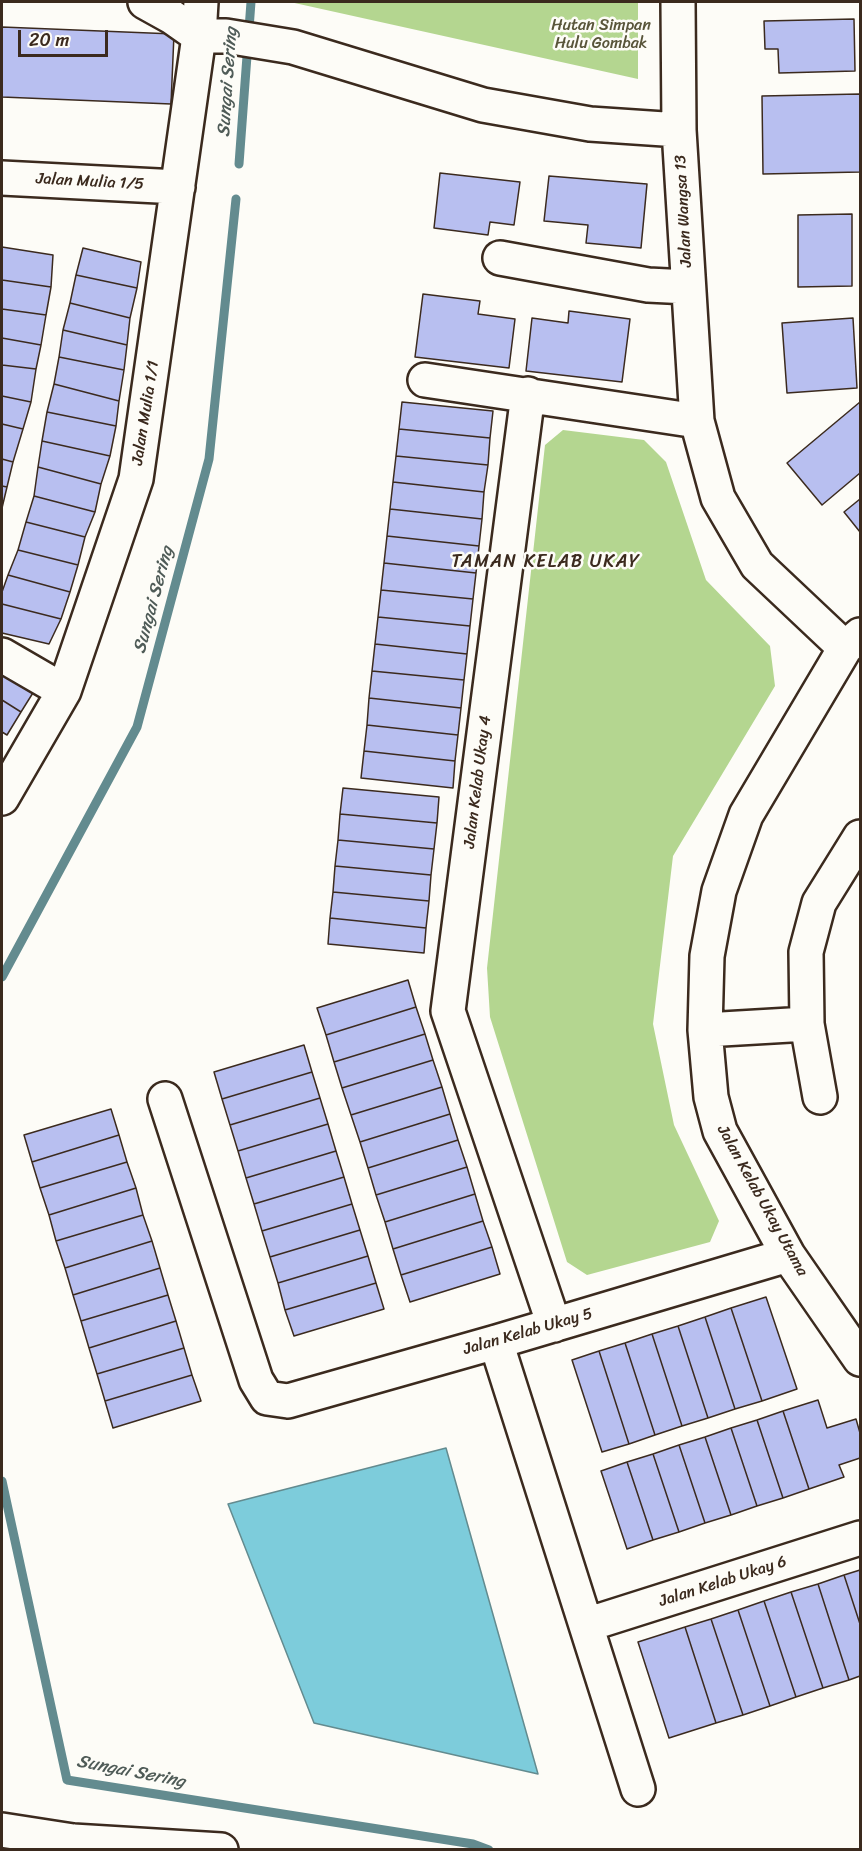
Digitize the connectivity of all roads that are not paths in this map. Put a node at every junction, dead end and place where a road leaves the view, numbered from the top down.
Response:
1 (145, 2) edge
2 (201, 2) edge
3 (678, 2) edge
4 (212, 36) junction
5 (679, 130) junction
6 (2, 178) edge
7 (178, 186) junction
8 (500, 258) dead end
9 (688, 287) junction
10 (425, 380) dead end
11 (528, 394) junction
12 (697, 421) junction
13 (853, 641) edge
14 (2, 655) edge
15 (64, 691) junction
16 (2, 798) edge
17 (861, 837) edge
18 (807, 1024) junction
19 (705, 1030) junction
20 (820, 1097) dead end
21 (165, 1100) dead end
22 (788, 1255) junction
23 (554, 1325) junction
24 (496, 1342) junction
25 (860, 1356) edge
26 (861, 1538) edge
27 (586, 1625) junction
28 (639, 1789) dead end
29 (2, 1830) edge
30 (72, 1841) junction
31 (2, 1846) edge
32 (221, 1850) edge

1 - 4 street
2 - 4 street, Jalan Mulia 1/1
3 - 5 street, Jalan Wangsa 13
4 - 5 street
4 - 7 street, Jalan Mulia 1/1
5 - 9 street, Jalan Wangsa 13
6 - 7 street, Jalan Mulia 1/5
7 - 15 street, Jalan Mulia 1/1
8 - 9 street
9 - 12 street, Jalan Wangsa 13
10 - 11 street
11 - 12 street
11 - 23 street, Jalan Kelab Ukay 4
12 - 13 street, Jalan Wangsa 13
13 - 19 street, Jalan Kelab Ukay Utama
14 - 15 street
15 - 16 street, Jalan Mulia 1/1
17 - 18 street
18 - 19 street
18 - 20 street
19 - 22 street, Jalan Kelab Ukay Utama
21 - 24 street, Jalan Kelab Ukay 5
22 - 23 street, Jalan Kelab Ukay 5
22 - 25 street, Jalan Kelab Ukay Utama
23 - 24 street, Jalan Kelab Ukay 5
24 - 27 street
26 - 27 street, Jalan Kelab Ukay 6
27 - 28 street
29 - 30 street
30 - 31 street
30 - 32 street

